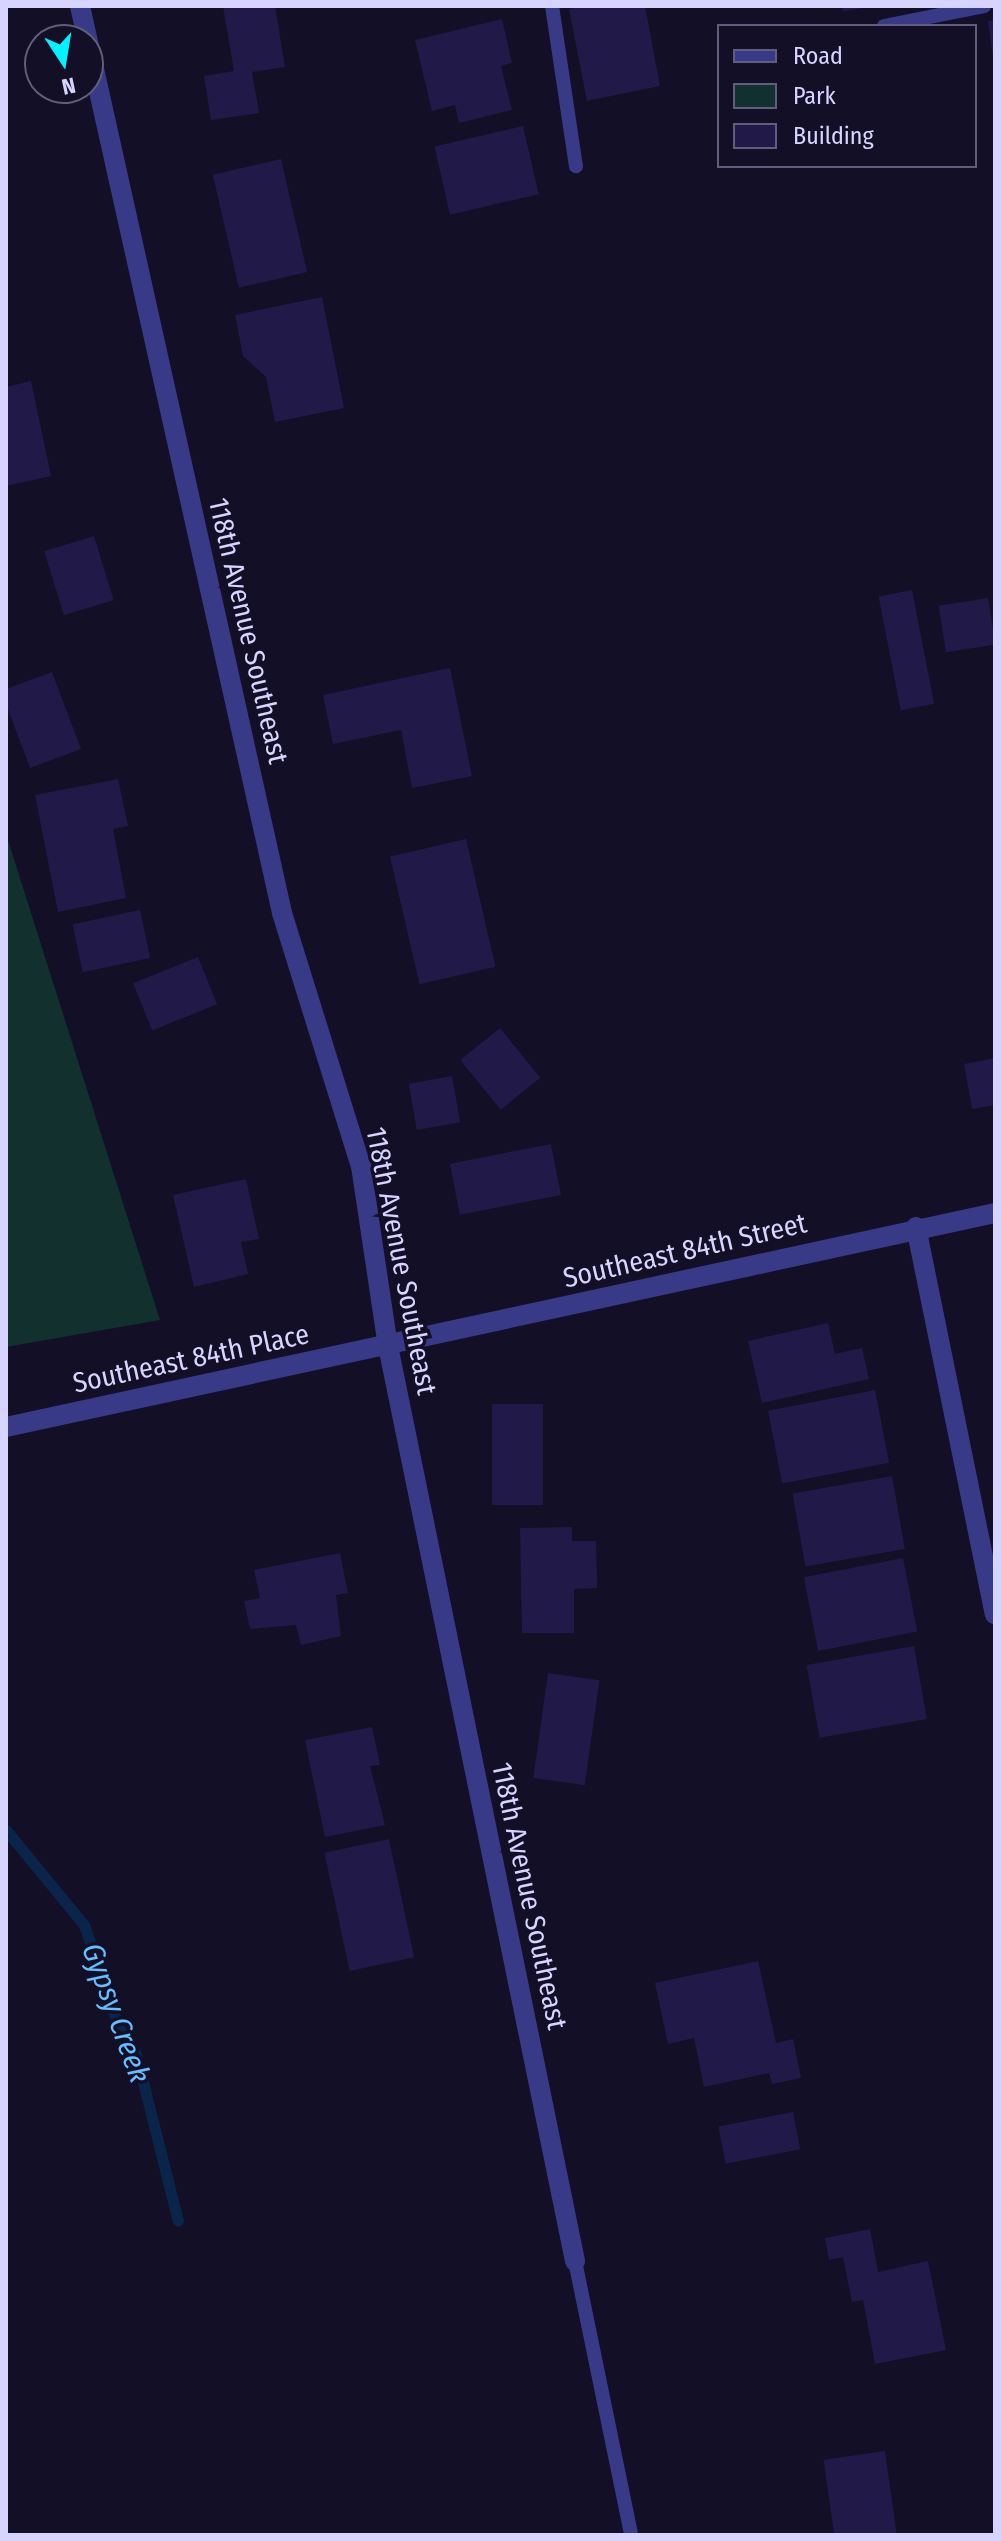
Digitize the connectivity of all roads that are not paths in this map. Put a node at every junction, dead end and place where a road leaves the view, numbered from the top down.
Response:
1 (80, 6) edge
2 (552, 6) edge
3 (984, 6) edge
4 (894, 24) edge
5 (576, 166) dead end
6 (995, 1213) edge
7 (916, 1227) junction
8 (388, 1346) junction
9 (6, 1427) edge
10 (995, 1614) edge
11 (575, 2261) joint
12 (631, 2535) edge

1 - 8 street, 118th Avenue Southeast
2 - 5 lane
3 - 4 lane
6 - 7 street, Southeast 84th Street
7 - 8 street, Southeast 84th Street
7 - 10 street
8 - 9 street, Southeast 84th Place
8 - 11 street, 118th Avenue Southeast
11 - 12 lane, 118th Avenue Southeast

